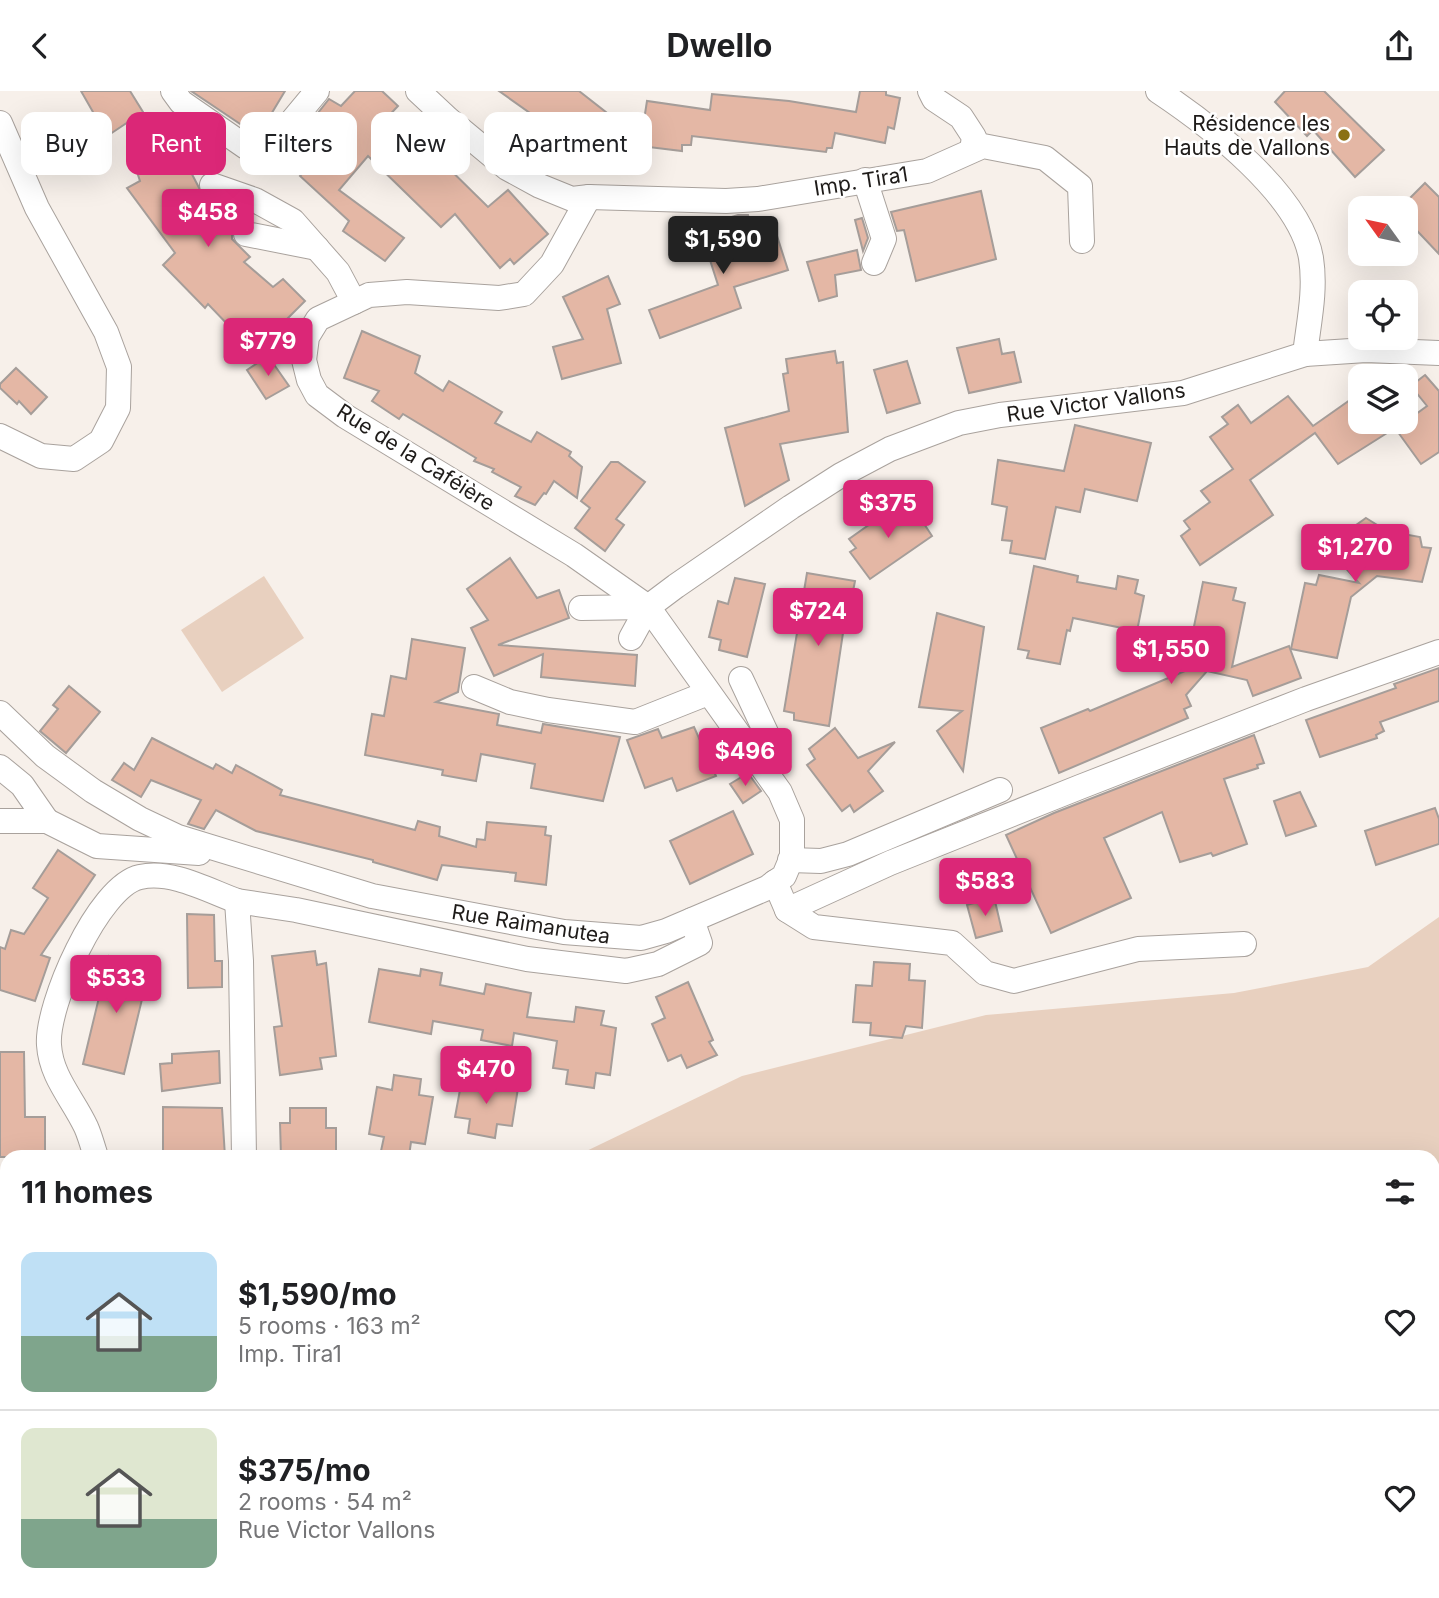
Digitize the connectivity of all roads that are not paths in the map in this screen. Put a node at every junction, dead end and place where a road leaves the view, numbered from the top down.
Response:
1 (173, 91) edge
2 (317, 91) edge
3 (418, 91) edge
4 (930, 91) edge
5 (1158, 91) edge
6 (0, 123) edge
7 (967, 152) junction
8 (865, 180) junction
9 (212, 185) dead end
10 (589, 197) junction
11 (247, 234) dead end
12 (1082, 241) dead end
13 (317, 248) junction
14 (874, 263) dead end
15 (354, 302) junction
16 (1305, 353) junction
17 (1439, 353) edge
18 (0, 436) edge
19 (648, 607) junction
20 (581, 608) dead end
21 (631, 638) dead end
22 (1439, 652) edge
23 (741, 680) dead end
24 (474, 687) dead end
25 (708, 693) junction
26 (0, 713) edge
27 (0, 767) edge
28 (763, 767) junction
29 (1000, 790) dead end
30 (0, 821) edge
31 (47, 821) junction
32 (213, 848) junction
33 (790, 860) junction
34 (775, 882) junction
35 (237, 901) junction
36 (787, 909) junction
37 (692, 920) junction
38 (1244, 944) dead end
39 (94, 1150) edge
40 (244, 1150) edge

1 - 2 street
3 - 10 street, Imp. Tira1
4 - 7 street
5 - 16 street
6 - 18 street
7 - 8 street, Imp. Tira1
7 - 12 street
8 - 10 street, Imp. Tira1
8 - 14 street
9 - 13 street
10 - 15 street, Rue de la Caféière
11 - 13 street
13 - 15 street
15 - 19 street, Rue de la Caféière
16 - 17 street, Rue Victor Vallons
16 - 19 street, Rue Victor Vallons
19 - 20 street
19 - 21 street
19 - 25 street
22 - 36 street
23 - 28 street
24 - 25 street
25 - 28 street
26 - 32 street, Rue Raimanutea
27 - 31 street
28 - 33 street
29 - 33 street
30 - 31 street
31 - 32 street
32 - 37 street, Rue Raimanutea
33 - 34 street, Rue Raimanutea
34 - 36 street
34 - 37 street, Rue Raimanutea
35 - 37 street
35 - 39 street
35 - 40 street
36 - 38 street

